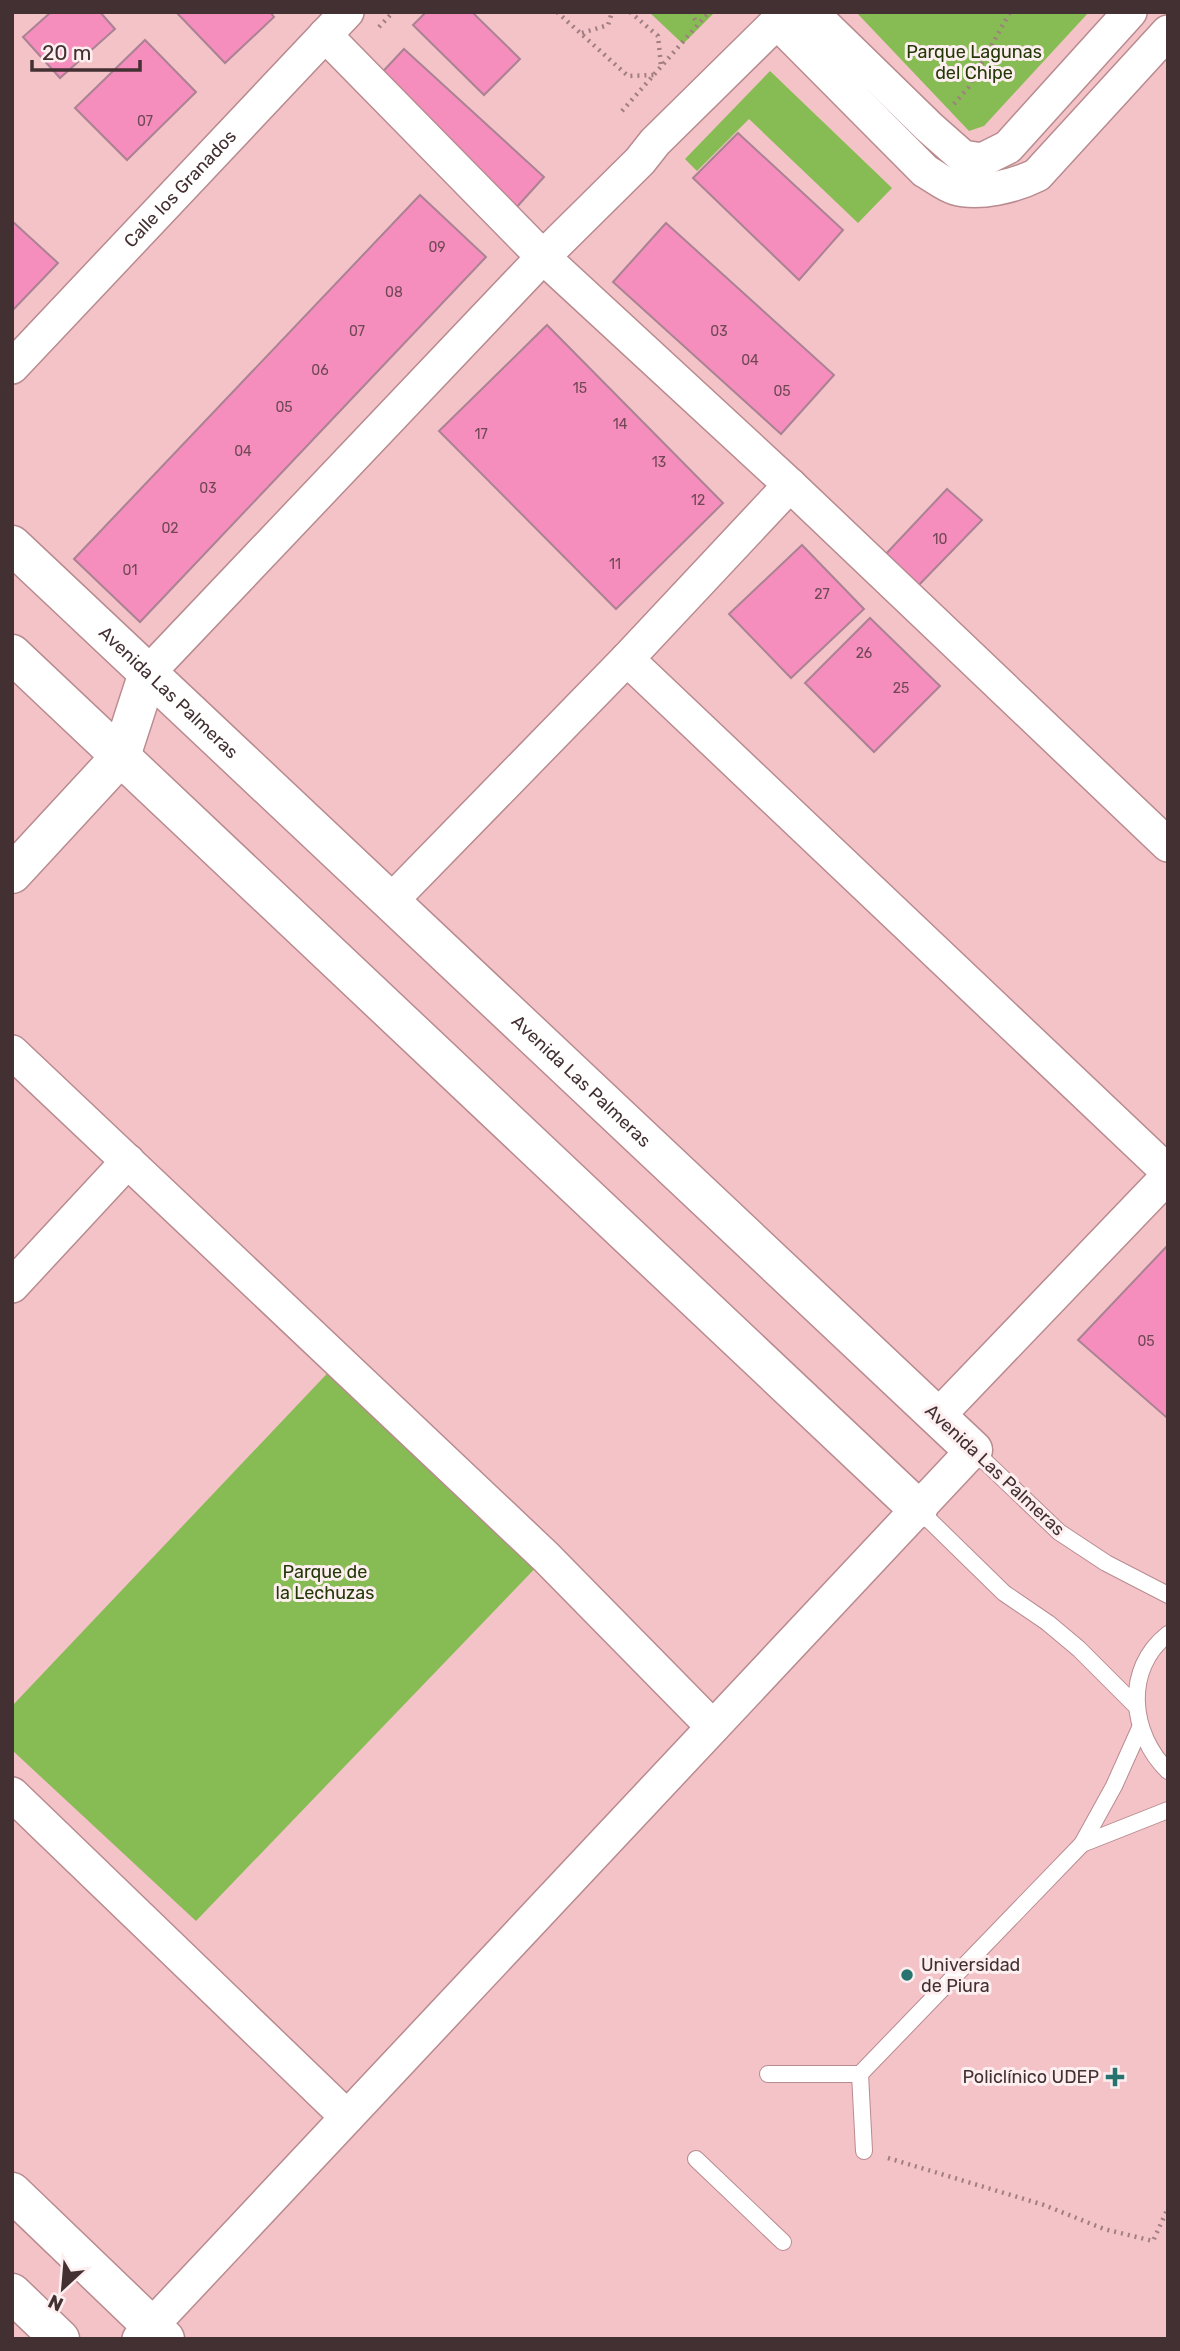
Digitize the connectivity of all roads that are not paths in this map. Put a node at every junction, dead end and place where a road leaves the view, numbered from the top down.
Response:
1 (811, 12) edge
2 (1130, 12) edge
3 (782, 17) edge
4 (336, 24) edge
5 (1168, 32) edge
6 (543, 257) junction
7 (12, 366) edge
8 (790, 485) junction
9 (12, 545) edge
10 (12, 654) edge
11 (627, 659) junction
12 (148, 673) junction
13 (121, 756) junction
14 (1168, 845) edge
15 (12, 874) edge
16 (390, 902) junction
17 (12, 1052) edge
18 (128, 1161) junction
19 (1168, 1174) edge
20 (12, 1286) edge
21 (937, 1416) junction
22 (973, 1450) junction
23 (918, 1509) junction
24 (1168, 1595) edge
25 (1168, 1634) edge
26 (1135, 1705) junction
27 (713, 1727) junction
28 (1140, 1728) junction
29 (1168, 1772) edge
30 (12, 1794) edge
31 (1168, 1810) edge
32 (1082, 1844) junction
33 (768, 2074) dead end
34 (860, 2074) junction
35 (347, 2117) junction
36 (863, 2151) road end
37 (696, 2159) dead end
38 (12, 2192) edge
39 (783, 2242) dead end
40 (12, 2293) edge
41 (152, 2334) edge
42 (60, 2339) edge

1 - 2 street
3 - 5 street
3 - 6 street
4 - 6 street
4 - 7 street, Calle los Granados
6 - 8 street
6 - 12 street
8 - 11 street
8 - 14 street
9 - 12 street, Avenida Las Palmeras
10 - 13 street
11 - 16 street
11 - 19 street
12 - 13 street
12 - 16 street, Avenida Las Palmeras
13 - 15 street
13 - 23 street
16 - 21 street, Avenida Las Palmeras
17 - 18 street
18 - 20 street
18 - 27 street
19 - 21 street
21 - 22 street, Avenida Las Palmeras
22 - 23 street
22 - 24 lane, Avenida Las Palmeras
23 - 26 lane
23 - 27 street
25 - 26 lane
26 - 28 lane
27 - 35 street
28 - 29 lane
28 - 32 lane
30 - 35 street
31 - 32 lane
32 - 34 lane
33 - 34 lane
34 - 36 lane
35 - 41 street
37 - 39 lane
38 - 41 street
40 - 42 street

